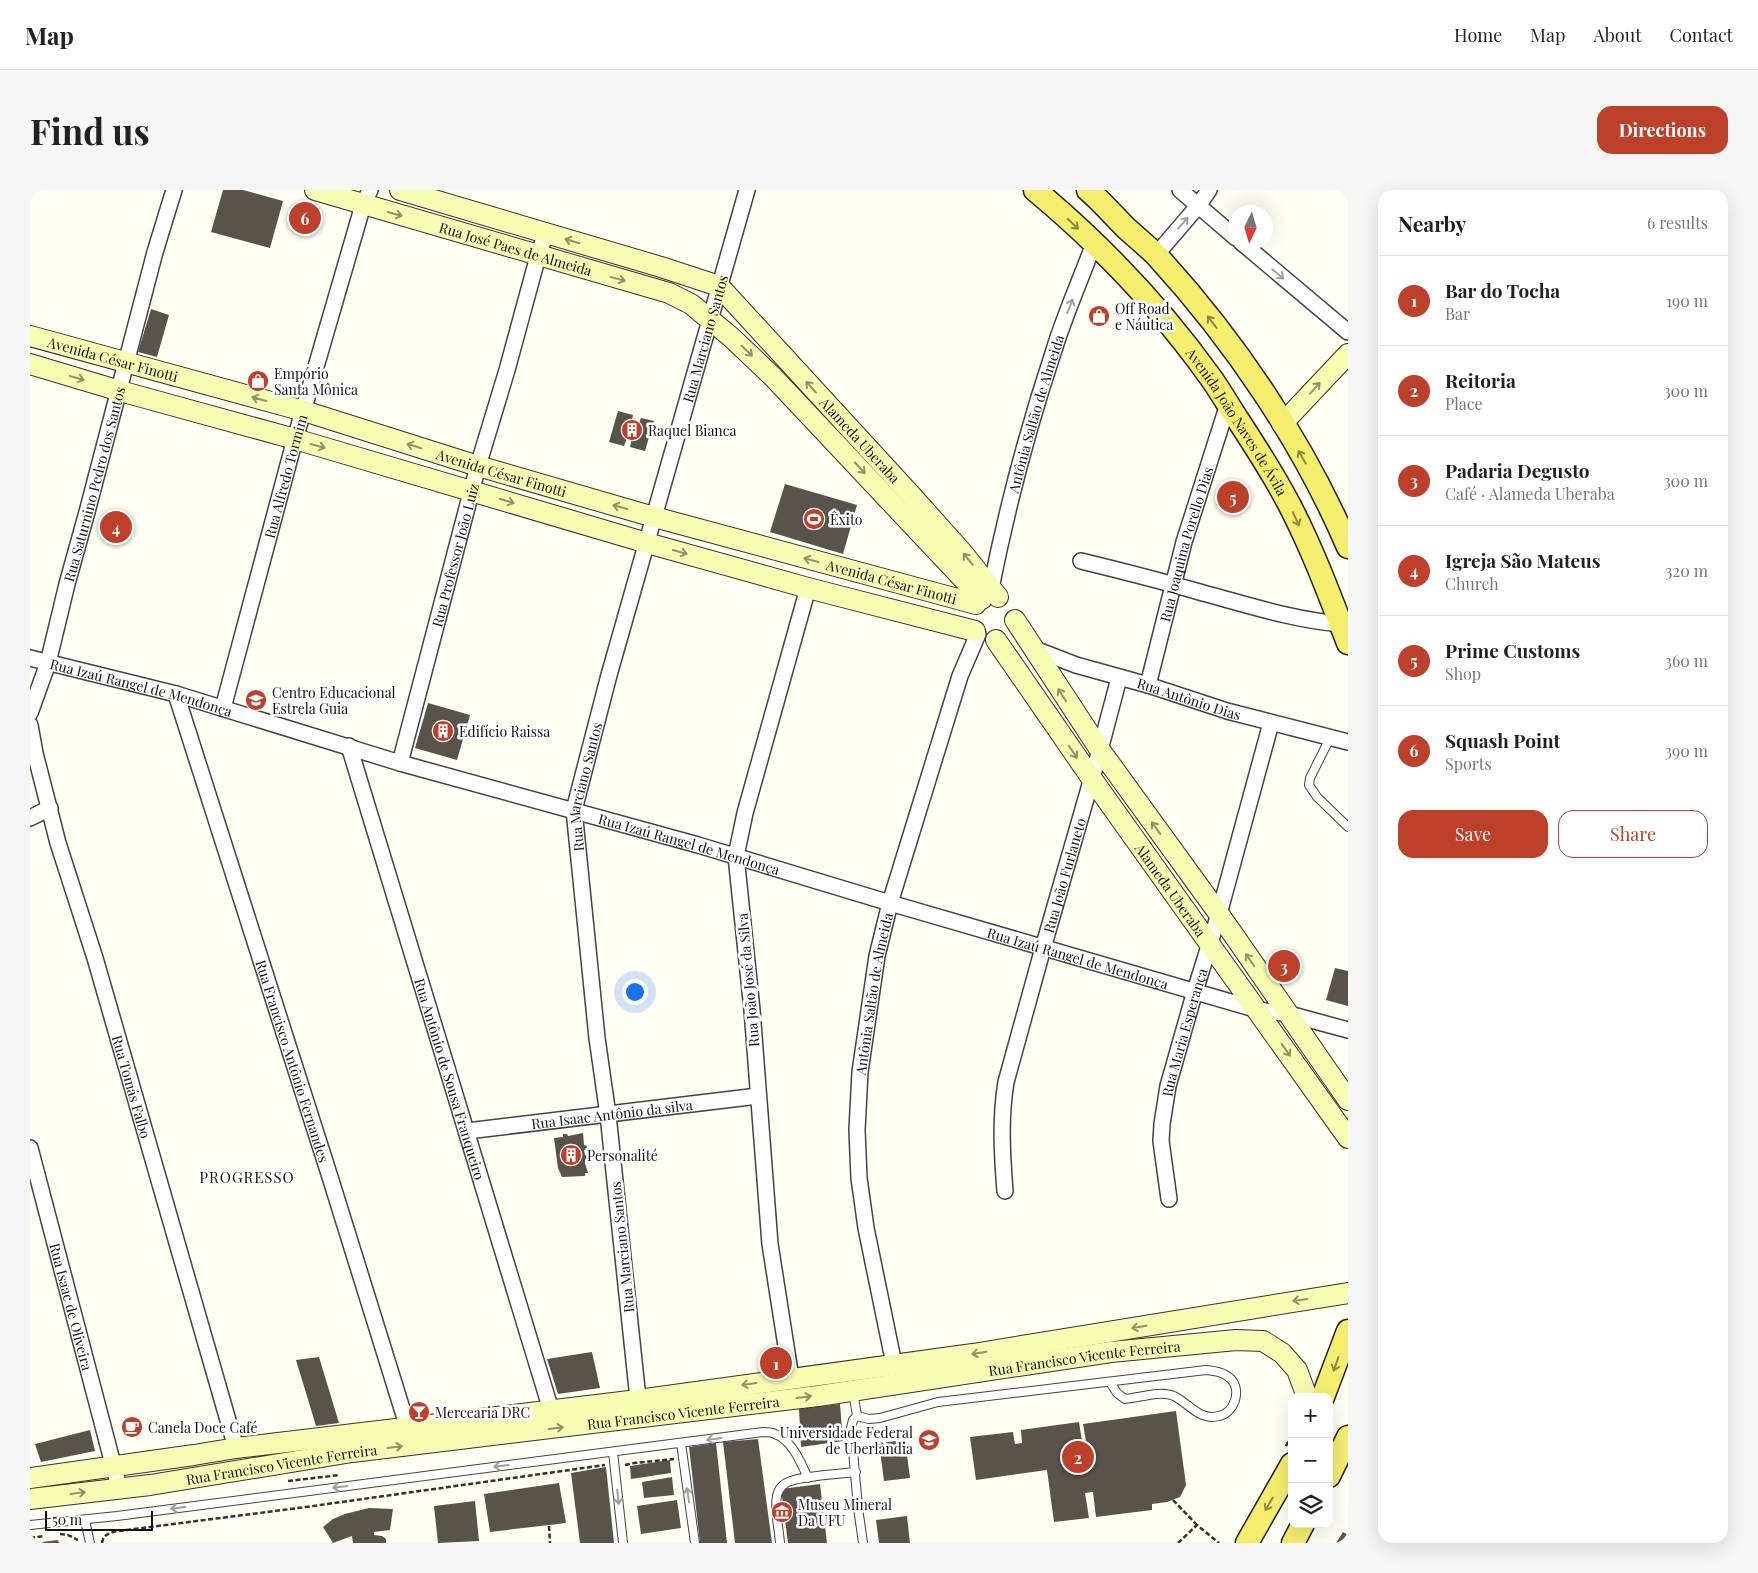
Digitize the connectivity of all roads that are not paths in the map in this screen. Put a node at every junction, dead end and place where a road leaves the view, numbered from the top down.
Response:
1 (174, 190) edge
2 (315, 190) edge
3 (400, 190) edge
4 (747, 190) edge
5 (1036, 190) edge
6 (1088, 190) edge
7 (1180, 190) edge
8 (1210, 190) edge
9 (367, 198) edge
10 (1198, 206) junction
11 (1228, 231) edge
12 (546, 233) junction
13 (1094, 243) junction
14 (1251, 250) edge
15 (1156, 255) junction
16 (538, 256) junction
17 (719, 286) junction
18 (710, 319) junction
19 (1348, 332) edge
20 (30, 336) edge
21 (1348, 354) edge
22 (127, 363) junction
23 (30, 364) edge
24 (120, 391) junction
25 (1228, 404) junction
26 (304, 411) junction
27 (1282, 424) junction
28 (295, 439) junction
29 (478, 466) junction
30 (472, 491) junction
31 (654, 517) junction
32 (647, 543) junction
33 (1348, 548) edge
34 (1081, 561) dead end
35 (1174, 584) junction
36 (808, 588) junction
37 (987, 597) junction
38 (1015, 620) junction
39 (1344, 634) edge
40 (983, 635) junction
41 (1032, 648) junction
42 (30, 658) edge
43 (48, 663) junction
44 (1119, 678) junction
45 (1148, 685) junction
46 (176, 694) junction
47 (223, 708) junction
48 (30, 713) edge
49 (1271, 723) junction
50 (30, 725) edge
51 (1330, 738) junction
52 (1348, 742) edge
53 (349, 746) junction
54 (1100, 750) junction
55 (400, 763) junction
56 (1092, 780) junction
57 (50, 808) junction
58 (574, 810) junction
59 (30, 818) edge
60 (1348, 827) edge
61 (736, 856) junction
62 (890, 903) junction
63 (1219, 914) junction
64 (1210, 945) junction
65 (1042, 948) junction
66 (1195, 991) junction
67 (1258, 1010) junction
68 (1288, 1014) junction
69 (1348, 1030) edge
70 (758, 1096) junction
71 (1348, 1100) edge
72 (608, 1115) junction
73 (467, 1131) junction
74 (1348, 1138) edge
75 (30, 1148) edge
76 (1005, 1191) dead end
77 (1169, 1199) dead end
78 (1348, 1293) edge
79 (1348, 1331) edge
80 (1068, 1349) junction
81 (894, 1364) junction
82 (791, 1378) junction
83 (1110, 1382) junction
84 (852, 1390) junction
85 (1306, 1393) edge
86 (1325, 1393) edge
87 (639, 1409) junction
88 (552, 1410) junction
89 (857, 1416) junction
90 (408, 1428) junction
91 (1348, 1436) edge
92 (681, 1443) junction
93 (236, 1448) junction
94 (612, 1452) junction
95 (112, 1465) junction
96 (1333, 1468) edge
97 (1288, 1471) edge
98 (856, 1472) junction
99 (30, 1478) edge
100 (808, 1478) junction
101 (119, 1487) junction
102 (30, 1499) edge
103 (85, 1520) junction
104 (30, 1524) edge
105 (1302, 1528) edge
106 (90, 1543) edge
107 (623, 1543) edge
108 (695, 1543) edge
109 (780, 1543) edge
110 (863, 1543) edge
111 (1247, 1543) edge
112 (1293, 1543) edge

1 - 22 street, Rua Saturnino Pedro dos Santos
2 - 9 main road, Rua José Paes de Almeida
3 - 12 main road, Rua José Paes de Almeida
4 - 17 street, Rua Marciano Santos
5 -> 13 main road, Avenida João Naves de Ávila
6 - 15 main road
7 - 10 street
8 - 10 street
9 -> 16 main road, Rua José Paes de Almeida
9 - 26 street, Rua Alfredo Tormim
10 - 11 street
15 -> 10 street
12 - 16 street, Rua Professor João Luiz
17 -> 12 main road, Rua José Paes de Almeida
13 - 25 main road, Avenida João Naves de Ávila
37 -> 13 street, Antônia Saltão de Almeida
14 -> 19 street
27 -> 15 main road
16 -> 18 main road, Rua José Paes de Almeida
16 - 29 street, Rua Professor João Luiz
17 - 18 street, Rua Marciano Santos
37 -> 17 main road, Alameda Uberaba
18 - 31 street, Rua Marciano Santos
18 -> 37 main road, Alameda Uberaba
20 - 22 main road, Avenida César Finotti
27 -> 21 main road
22 - 24 street, Rua Saturnino Pedro dos Santos
26 -> 22 main road, Avenida César Finotti
23 -> 24 main road, Avenida César Finotti
24 - 28 main road, Avenida César Finotti
24 - 43 street, Rua Saturnino Pedro dos Santos
25 - 35 street, Rua Joaquina Porello Dias
25 -> 39 main road, Avenida João Naves de Ávila
26 - 28 street, Rua Alfredo Tormim
29 -> 26 main road, Avenida César Finotti
33 -> 27 main road
28 -> 30 main road, Avenida César Finotti
28 - 47 street, Rua Alfredo Tormim
29 - 30 street, Rua Professor João Luiz
31 -> 29 main road, Avenida César Finotti
30 -> 32 main road, Avenida César Finotti
30 - 55 street, Rua Professor João Luiz
31 - 32 street, Rua Marciano Santos
37 -> 31 main road, Avenida César Finotti
32 -> 36 main road, Avenida César Finotti
32 - 58 street, Rua Marciano Santos
34 - 35 street
35 - 39 street
35 - 45 street, Rua Joaquina Porello Dias
36 - 40 main road, Avenida César Finotti
36 - 61 street, Rua João José da Silva
37 - 38 main road, Alameda Uberaba
37 - 40 main road
38 - 40 main road
38 - 41 main road, Alameda Uberaba
40 -> 56 main road, Alameda Uberaba
40 - 62 street, Antônia Saltão de Almeida
41 - 44 street, Rua Antônio Dias
54 -> 41 main road, Alameda Uberaba
42 - 43 street, Rua Izaú Rangel de Mendonça
43 - 46 street, Rua Izaú Rangel de Mendonça
43 - 48 street, Rua Saturnino Pedro dos Santos
44 - 45 street, Rua Antônio Dias
44 - 54 street, Rua João Furlaneto
45 - 49 street, Rua Antônio Dias
46 - 47 street, Rua Izaú Rangel de Mendonça
46 - 90 street, Rua Francisco Antônio Fernandes
47 - 53 street, Rua Izaú Rangel de Mendonça
49 - 51 street, Rua Antônio Dias
49 - 63 street, Rua Maria Esperança
50 - 57 street, Rua Tomás Falbo
51 - 52 street, Rua Antônio Dias
51 - 60 lane
53 - 55 street, Rua Izaú Rangel de Mendonça
53 - 73 street, Rua Antônio de Sousa Franqueiro
54 - 56 street, Rua João Furlaneto
63 -> 54 main road, Alameda Uberaba
55 - 58 street, Rua Izaú Rangel de Mendonça
56 - 64 main road, Alameda Uberaba
56 - 65 street, Rua João Furlaneto
57 - 59 street
57 - 93 street, Rua Tomás Falbo
58 - 61 street, Rua Izaú Rangel de Mendonça
58 - 72 street, Rua Marciano Santos
61 - 62 street, Rua Izaú Rangel de Mendonça
61 - 70 street, Rua João José da Silva
62 - 65 street, Rua Izaú Rangel de Mendonça
62 - 81 street, Antônia Saltão de Almeida
63 - 64 street, Rua Maria Esperança
68 -> 63 main road, Alameda Uberaba
64 - 66 street, Rua Maria Esperança
64 - 67 main road, Alameda Uberaba
65 - 66 street, Rua Izaú Rangel de Mendonça
65 - 76 street, Rua João Furlaneto
66 - 67 street, Rua Izaú Rangel de Mendonça
66 - 77 street, Rua Maria Esperança
67 - 68 street, Rua Izaú Rangel de Mendonça
67 -> 74 main road, Alameda Uberaba
68 - 69 street, Rua Izaú Rangel de Mendonça
68 - 71 main road, Alameda Uberaba
70 - 72 street, Rua Isaac Antônio da silva
70 - 82 street, Rua João José da Silva
72 - 73 street, Rua Isaac Antônio da silva
72 - 87 street, Rua Marciano Santos
73 - 88 street, Rua Antônio de Sousa Franqueiro
75 - 95 street, Rua Isaac de Oliveira
78 -> 80 main road, Rua Francisco Vicente Ferreira
79 -> 86 main road
80 -> 81 main road, Rua Francisco Vicente Ferreira
80 - 84 main road, Rua Francisco Vicente Ferreira
80 - 85 main road, Rua Francisco Vicente Ferreira
81 - 82 main road, Rua Francisco Vicente Ferreira
82 -> 87 main road, Rua Francisco Vicente Ferreira
83 - 83 lane
83 - 89 lane
87 -> 84 main road, Rua Francisco Vicente Ferreira
84 - 89 lane
87 - 88 main road, Rua Francisco Vicente Ferreira
101 -> 87 main road, Rua Francisco Vicente Ferreira
88 - 90 main road, Rua Francisco Vicente Ferreira
89 - 98 lane
90 - 93 main road, Rua Francisco Vicente Ferreira
91 - 96 main road
92 - 94 lane
100 -> 92 lane
108 -> 92 lane
93 - 95 main road, Rua Francisco Vicente Ferreira
94 -> 103 lane
94 -> 107 lane
95 - 99 main road, Rua Francisco Vicente Ferreira
95 - 101 street, Rua Isaac de Oliveira
97 -> 111 main road
98 - 100 lane
98 - 110 lane
100 - 109 lane
102 -> 101 main road, Rua Francisco Vicente Ferreira
103 - 104 lane
103 - 106 lane
105 - 112 main road

